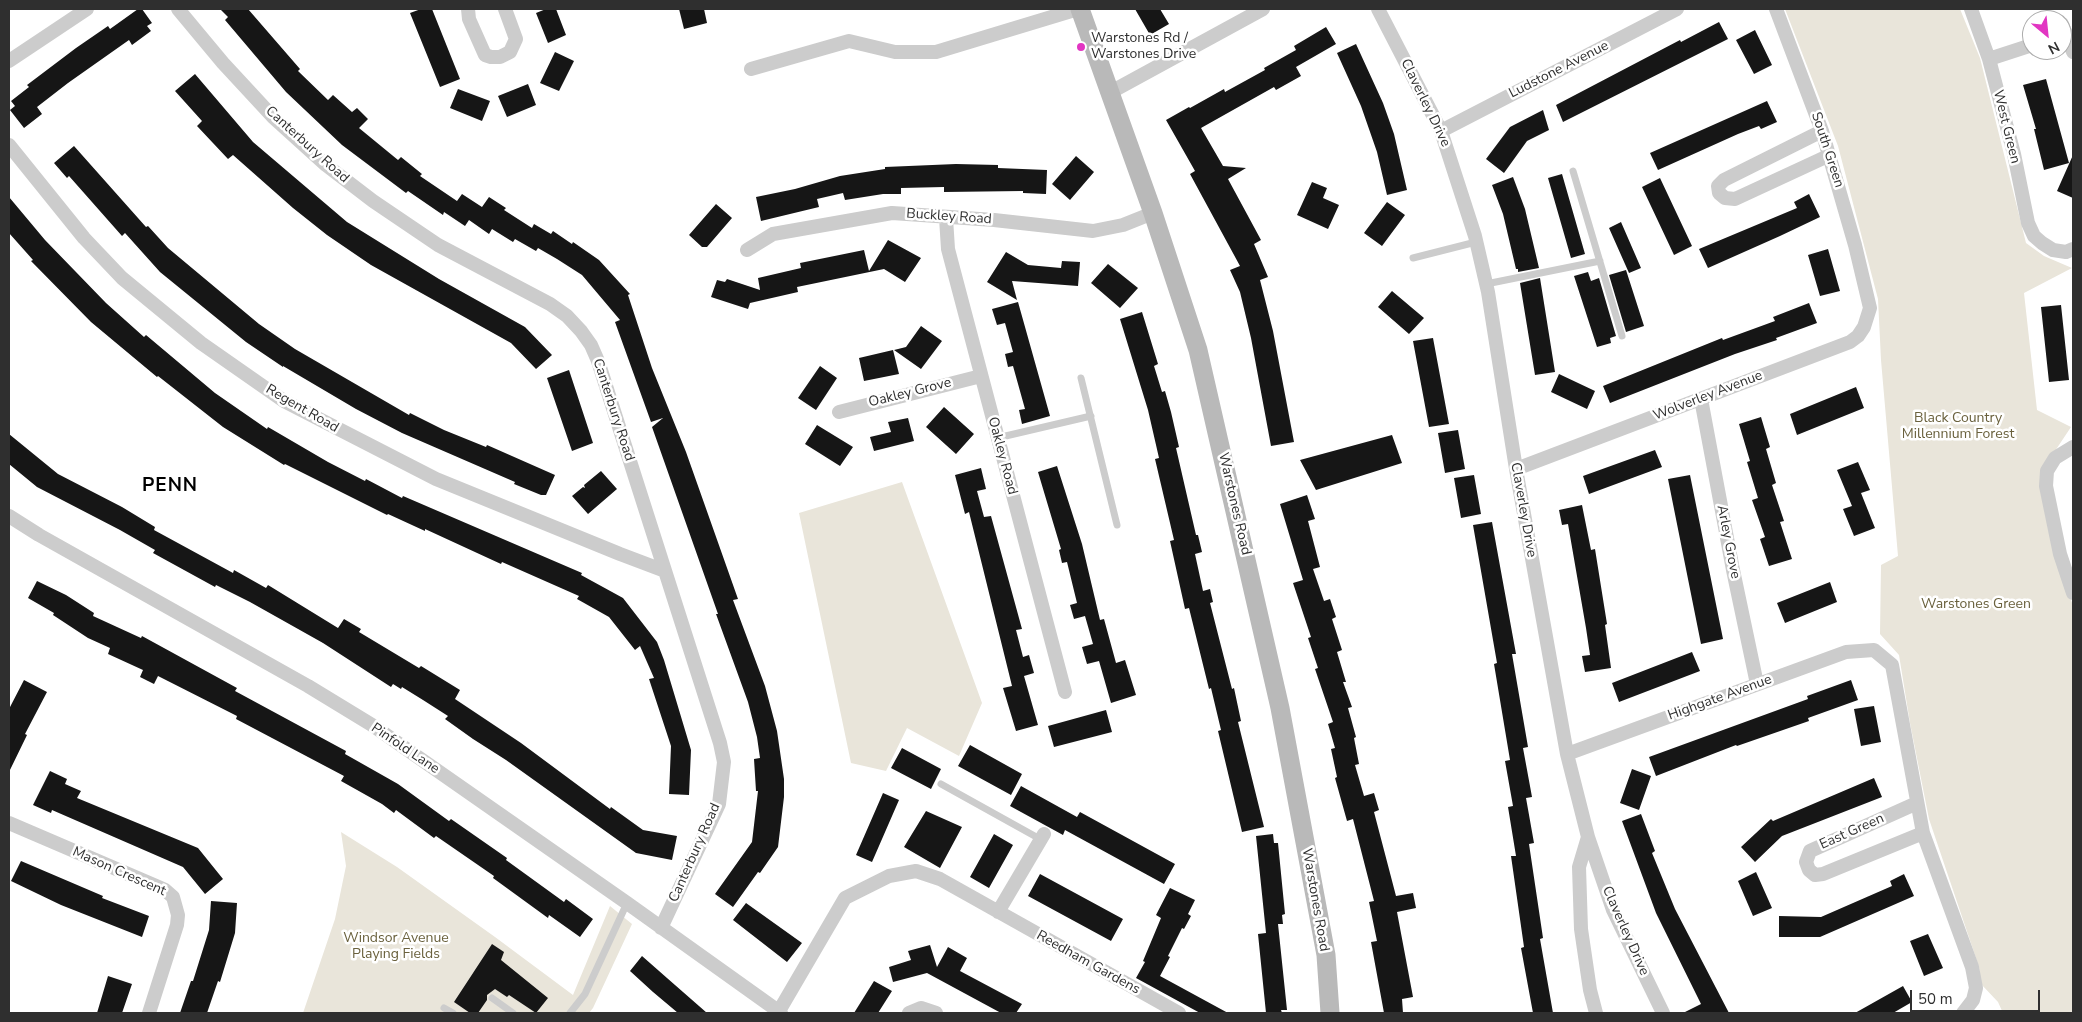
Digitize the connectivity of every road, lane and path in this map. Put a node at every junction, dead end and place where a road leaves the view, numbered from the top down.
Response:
1 (87, 9) edge
2 (178, 9) edge
3 (468, 9) edge
4 (505, 9) edge
5 (1079, 9) edge
6 (1263, 9) edge
7 (1378, 9) edge
8 (1677, 9) edge
9 (1776, 9) edge
10 (1971, 9) edge
11 (2022, 48) edge
12 (1989, 59) junction
13 (9, 61) edge
14 (751, 69) dead end
15 (1109, 92) junction
16 (1441, 131) junction
17 (1822, 131) junction
18 (9, 145) edge
19 (1830, 155) junction
20 (1573, 171) dead end
21 (1153, 213) junction
22 (946, 218) junction
23 (1476, 242) junction
24 (2073, 249) edge
25 (747, 250) dead end
26 (1413, 258) dead end
27 (1600, 261) junction
28 (1486, 284) junction
29 (1868, 295) joint
30 (1622, 336) dead end
31 (981, 376) junction
32 (1081, 378) dead end
33 (1701, 399) junction
34 (839, 412) dead end
35 (1090, 416) junction
36 (997, 438) junction
37 (2073, 447) edge
38 (1516, 469) junction
39 (9, 516) edge
40 (1118, 525) dead end
41 (665, 571) junction
42 (2073, 593) edge
43 (1757, 684) junction
44 (1065, 692) dead end
45 (1567, 754) junction
46 (941, 784) dead end
47 (1917, 803) junction
48 (9, 824) edge
49 (1923, 833) junction
50 (1588, 836) junction
51 (1042, 837) joint
52 (627, 903) junction
53 (998, 912) junction
54 (661, 928) junction
55 (492, 998) dead end
56 (444, 1008) dead end
57 (780, 1012) edge
58 (149, 1013) edge
59 (453, 1013) edge
60 (513, 1013) edge
61 (570, 1013) edge
62 (909, 1013) edge
63 (936, 1013) edge
64 (1179, 1013) edge
65 (1330, 1013) edge
66 (1596, 1013) edge
67 (1663, 1013) edge
68 (1963, 1013) edge

1 - 13 street
2 - 41 street, Canterbury Road
3 - 4 street
5 - 14 street
5 - 15 street, Warstones Road
6 - 15 street
7 - 16 street, Claverley Drive
8 - 16 street, Ludstone Avenue
9 - 17 street, South Green
10 - 12 street, West Green
11 - 12 street
12 - 24 street, West Green
15 - 21 street, Warstones Road
16 - 23 street, Claverley Drive
17 - 19 street, South Green
17 - 19 street
18 - 41 street, Regent Road
19 - 29 street, South Green
20 - 27 lane
21 - 22 street, Buckley Road
21 - 65 street, Warstones Road
22 - 25 street, Buckley Road
22 - 31 street, Oakley Road
23 - 26 lane
23 - 28 street, Claverley Drive
27 - 28 lane
27 - 30 lane
28 - 38 street, Claverley Drive
29 - 33 street, Wolverley Avenue
31 - 34 street, Oakley Grove
31 - 36 street, Oakley Road
32 - 35 lane
33 - 38 street, Wolverley Avenue
33 - 43 street, Arley Grove
35 - 36 lane
35 - 40 lane
36 - 44 street, Oakley Road
37 - 42 street
38 - 45 street, Claverley Drive
39 - 52 street, Pinfold Lane
41 - 54 street, Canterbury Road
43 - 45 street, Highgate Avenue
43 - 47 street, Highgate Avenue
45 - 50 street, Claverley Drive
46 - 51 lane
47 - 49 street
47 - 49 street, East Green
48 - 58 street, Mason Crescent
49 - 68 street
50 - 66 street
50 - 67 street, Claverley Drive
51 - 53 street
52 - 54 street, Pinfold Lane
52 - 61 lane
53 - 57 street, Reedham Gardens
53 - 64 street, Reedham Gardens
54 - 57 street, Pinfold Lane
55 - 60 lane
56 - 59 lane
62 - 63 street

